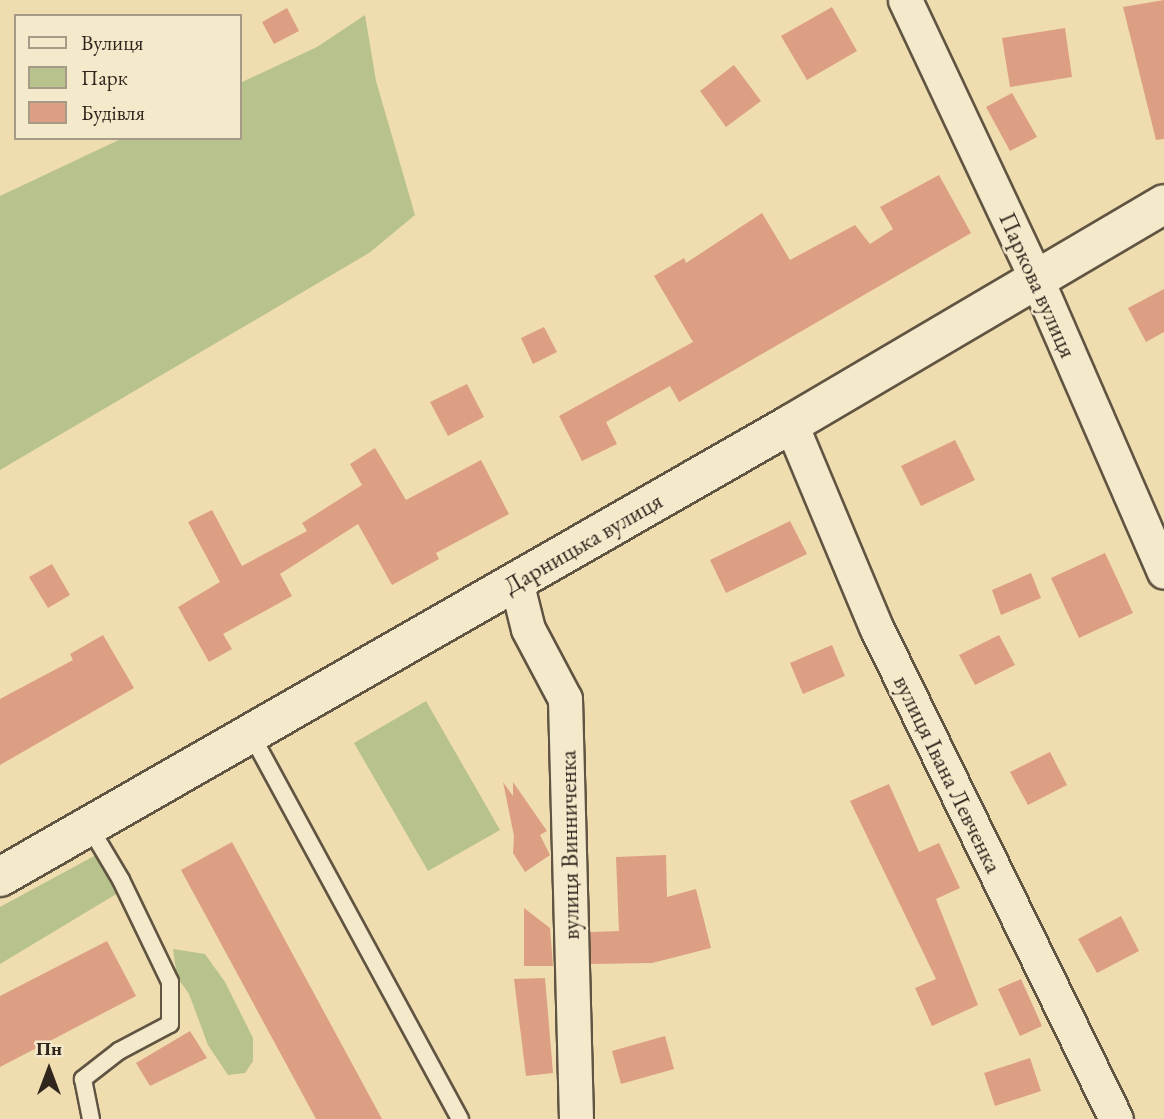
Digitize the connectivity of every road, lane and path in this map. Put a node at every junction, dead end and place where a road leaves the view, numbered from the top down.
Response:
1 (905, 0) edge
2 (1164, 204) edge
3 (1037, 280) junction
4 (791, 424) junction
5 (1151, 517) edge
6 (1164, 572) edge
7 (516, 581) junction
8 (250, 732) junction
9 (89, 826) junction
10 (0, 877) edge
11 (92, 1119) edge
12 (460, 1119) edge
13 (576, 1119) edge
14 (1116, 1119) edge

1 - 3 street, Паркова вулиця
2 - 3 street, Дарницька вулиця
3 - 4 street, Дарницька вулиця
3 - 5 street, Паркова вулиця
4 - 7 street, Дарницька вулиця
4 - 14 street, вулиця Івана Левченка
5 - 6 street, Паркова вулиця
7 - 8 street, Дарницька вулиця
7 - 13 street, вулиця Винниченка
8 - 9 street, Дарницька вулиця
8 - 12 lane
9 - 10 street, Дарницька вулиця
9 - 11 lane

